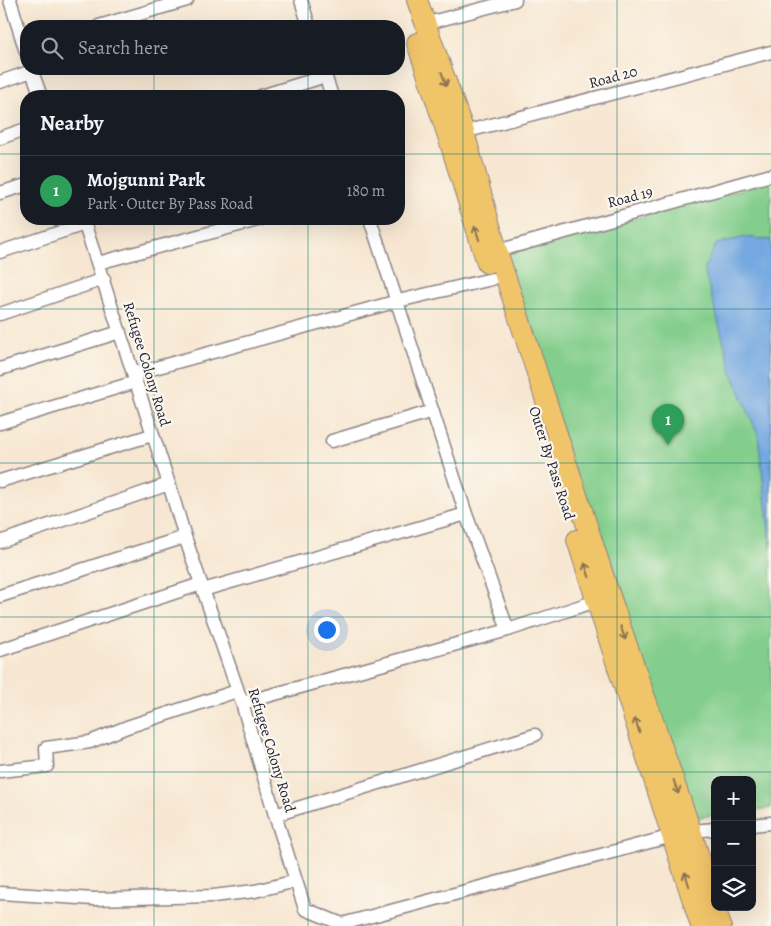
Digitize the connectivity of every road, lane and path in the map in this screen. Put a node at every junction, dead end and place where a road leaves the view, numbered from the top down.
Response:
1 (10, 0) edge
2 (187, 0) edge
3 (300, 0) edge
4 (403, 0) edge
5 (417, 0) edge
6 (515, 0) edge
7 (119, 20) edge
8 (307, 20) edge
9 (424, 24) junction
10 (20, 32) edge
11 (771, 52) edge
12 (20, 74) edge
13 (34, 75) edge
14 (316, 75) edge
15 (325, 75) edge
16 (0, 82) edge
17 (39, 90) edge
18 (277, 90) edge
19 (330, 90) edge
20 (20, 131) edge
21 (464, 132) junction
22 (0, 138) edge
23 (771, 175) edge
24 (20, 187) edge
25 (0, 193) edge
26 (73, 225) edge
27 (85, 225) edge
28 (239, 225) edge
29 (372, 225) edge
30 (497, 251) junction
31 (0, 252) edge
32 (98, 263) junction
33 (104, 279) junction
34 (492, 279) junction
35 (398, 302) junction
36 (0, 314) edge
37 (120, 332) junction
38 (0, 369) edge
39 (134, 378) junction
40 (434, 411) junction
41 (0, 423) edge
42 (152, 434) junction
43 (332, 441) dead end
44 (0, 481) edge
45 (170, 484) junction
46 (466, 514) junction
47 (185, 537) junction
48 (0, 542) edge
49 (202, 587) junction
50 (0, 596) edge
51 (596, 600) junction
52 (508, 630) junction
53 (0, 650) edge
54 (239, 697) junction
55 (535, 734) dead end
56 (0, 771) edge
57 (275, 815) junction
58 (771, 823) edge
59 (756, 825) edge
60 (711, 830) edge
61 (682, 834) junction
62 (296, 881) junction
63 (0, 893) edge
64 (701, 926) edge
65 (721, 926) edge

1 - 10 street
2 - 7 street
3 - 8 street
34 -> 4 main road, Outer By Pass Road
5 - 9 main road, Outer By Pass Road
6 - 9 street
9 -> 21 main road, Outer By Pass Road
11 - 21 street, Road 20
12 - 16 street
13 - 17 street
14 - 18 street
15 - 19 street
20 - 22 street
21 - 30 main road, Outer By Pass Road
23 - 30 street, Road 19
24 - 25 street
26 - 31 street
27 - 32 street, Refugee Colony Road
28 - 32 street
29 - 35 street
30 -> 61 main road, Outer By Pass Road
32 - 33 street, Refugee Colony Road
33 - 36 street
33 - 37 street, Refugee Colony Road
34 - 35 street
51 -> 34 main road, Outer By Pass Road
35 - 39 street
35 - 40 street
37 - 38 street
37 - 39 street, Refugee Colony Road
39 - 41 street
39 - 42 street, Refugee Colony Road
40 - 43 street
40 - 46 street
42 - 44 street
42 - 45 street, Refugee Colony Road
45 - 47 street, Refugee Colony Road
45 - 48 street
46 - 49 street
46 - 52 street
47 - 49 street, Refugee Colony Road
47 - 50 street
49 - 53 street
49 - 54 street, Refugee Colony Road
51 - 52 street
61 -> 51 main road, Outer By Pass Road
52 - 54 street
54 - 56 street
54 - 57 street, Refugee Colony Road
55 - 57 street
57 - 62 street, Refugee Colony Road
58 - 59 street
60 - 61 street
61 - 62 street, Refugee Colony Road
64 -> 61 main road, Outer By Pass Road
61 - 65 main road, Outer By Pass Road
62 - 63 street

